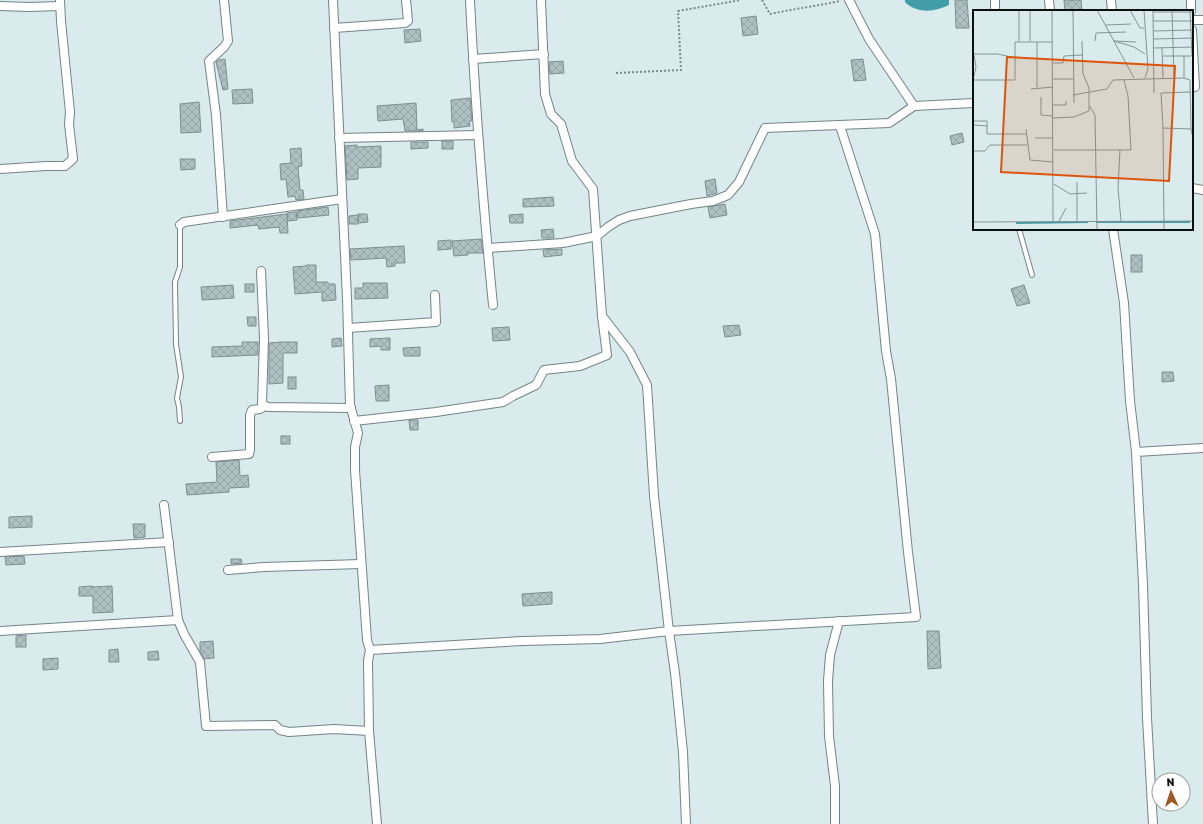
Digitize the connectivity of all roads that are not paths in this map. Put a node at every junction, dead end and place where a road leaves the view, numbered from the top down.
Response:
1 (224, 0) edge
2 (333, 0) edge
3 (406, 0) edge
4 (470, 0) edge
5 (541, 0) edge
6 (849, 0) edge
7 (1049, 0) edge
8 (1111, 0) edge
9 (60, 3) edge
10 (0, 6) edge
11 (1050, 10) edge
12 (1112, 10) edge
13 (334, 28) junction
14 (1193, 41) edge
15 (544, 54) junction
16 (473, 59) junction
17 (1197, 87) edge
18 (973, 103) edge
19 (914, 106) junction
20 (840, 126) junction
21 (478, 135) junction
22 (339, 138) junction
23 (0, 169) edge
24 (1193, 188) edge
25 (1203, 190) edge
26 (342, 199) junction
27 (223, 217) junction
28 (180, 225) joint
29 (1019, 230) edge
30 (1113, 230) edge
31 (596, 236) junction
32 (488, 248) junction
33 (261, 271) dead end
34 (1032, 275) dead end
35 (435, 295) dead end
36 (493, 304) dead end
37 (602, 316) junction
38 (348, 328) junction
39 (265, 406) junction
40 (351, 408) junction
41 (180, 421) dead end
42 (354, 421) junction
43 (1203, 448) edge
44 (1136, 452) junction
45 (212, 457) dead end
46 (164, 505) dead end
47 (169, 542) junction
48 (0, 552) edge
49 (361, 564) junction
50 (228, 570) dead end
51 (178, 620) junction
52 (839, 621) junction
53 (0, 631) edge
54 (669, 631) junction
55 (370, 650) junction
56 (369, 731) junction
57 (377, 824) edge
58 (686, 824) edge
59 (835, 824) edge
60 (1153, 824) edge

1 - 27 street
2 - 13 street
3 - 13 street
4 - 16 street
5 - 15 street
6 - 19 street
7 - 11 street
8 - 12 street
9 - 10 street
9 - 23 street
13 - 22 street
14 - 17 street
15 - 16 street
15 - 31 street
16 - 21 street
18 - 19 street
19 - 20 street
20 - 31 street
20 - 52 street
21 - 22 street
21 - 32 street
22 - 26 street
24 - 25 street
26 - 27 street
26 - 38 street
27 - 28 street
28 - 41 lane
29 - 34 lane
30 - 44 street
31 - 32 street
31 - 37 street
32 - 36 street
33 - 39 street
35 - 38 street
37 - 42 street
37 - 54 street
38 - 40 street
39 - 40 street
39 - 45 street
40 - 42 street
42 - 49 street
43 - 44 street
44 - 60 street
46 - 47 street
47 - 48 street
47 - 51 street
49 - 50 street
49 - 55 street
51 - 53 street
51 - 56 street
52 - 54 street
52 - 59 street
54 - 55 street
54 - 58 street
55 - 56 street
56 - 57 street

